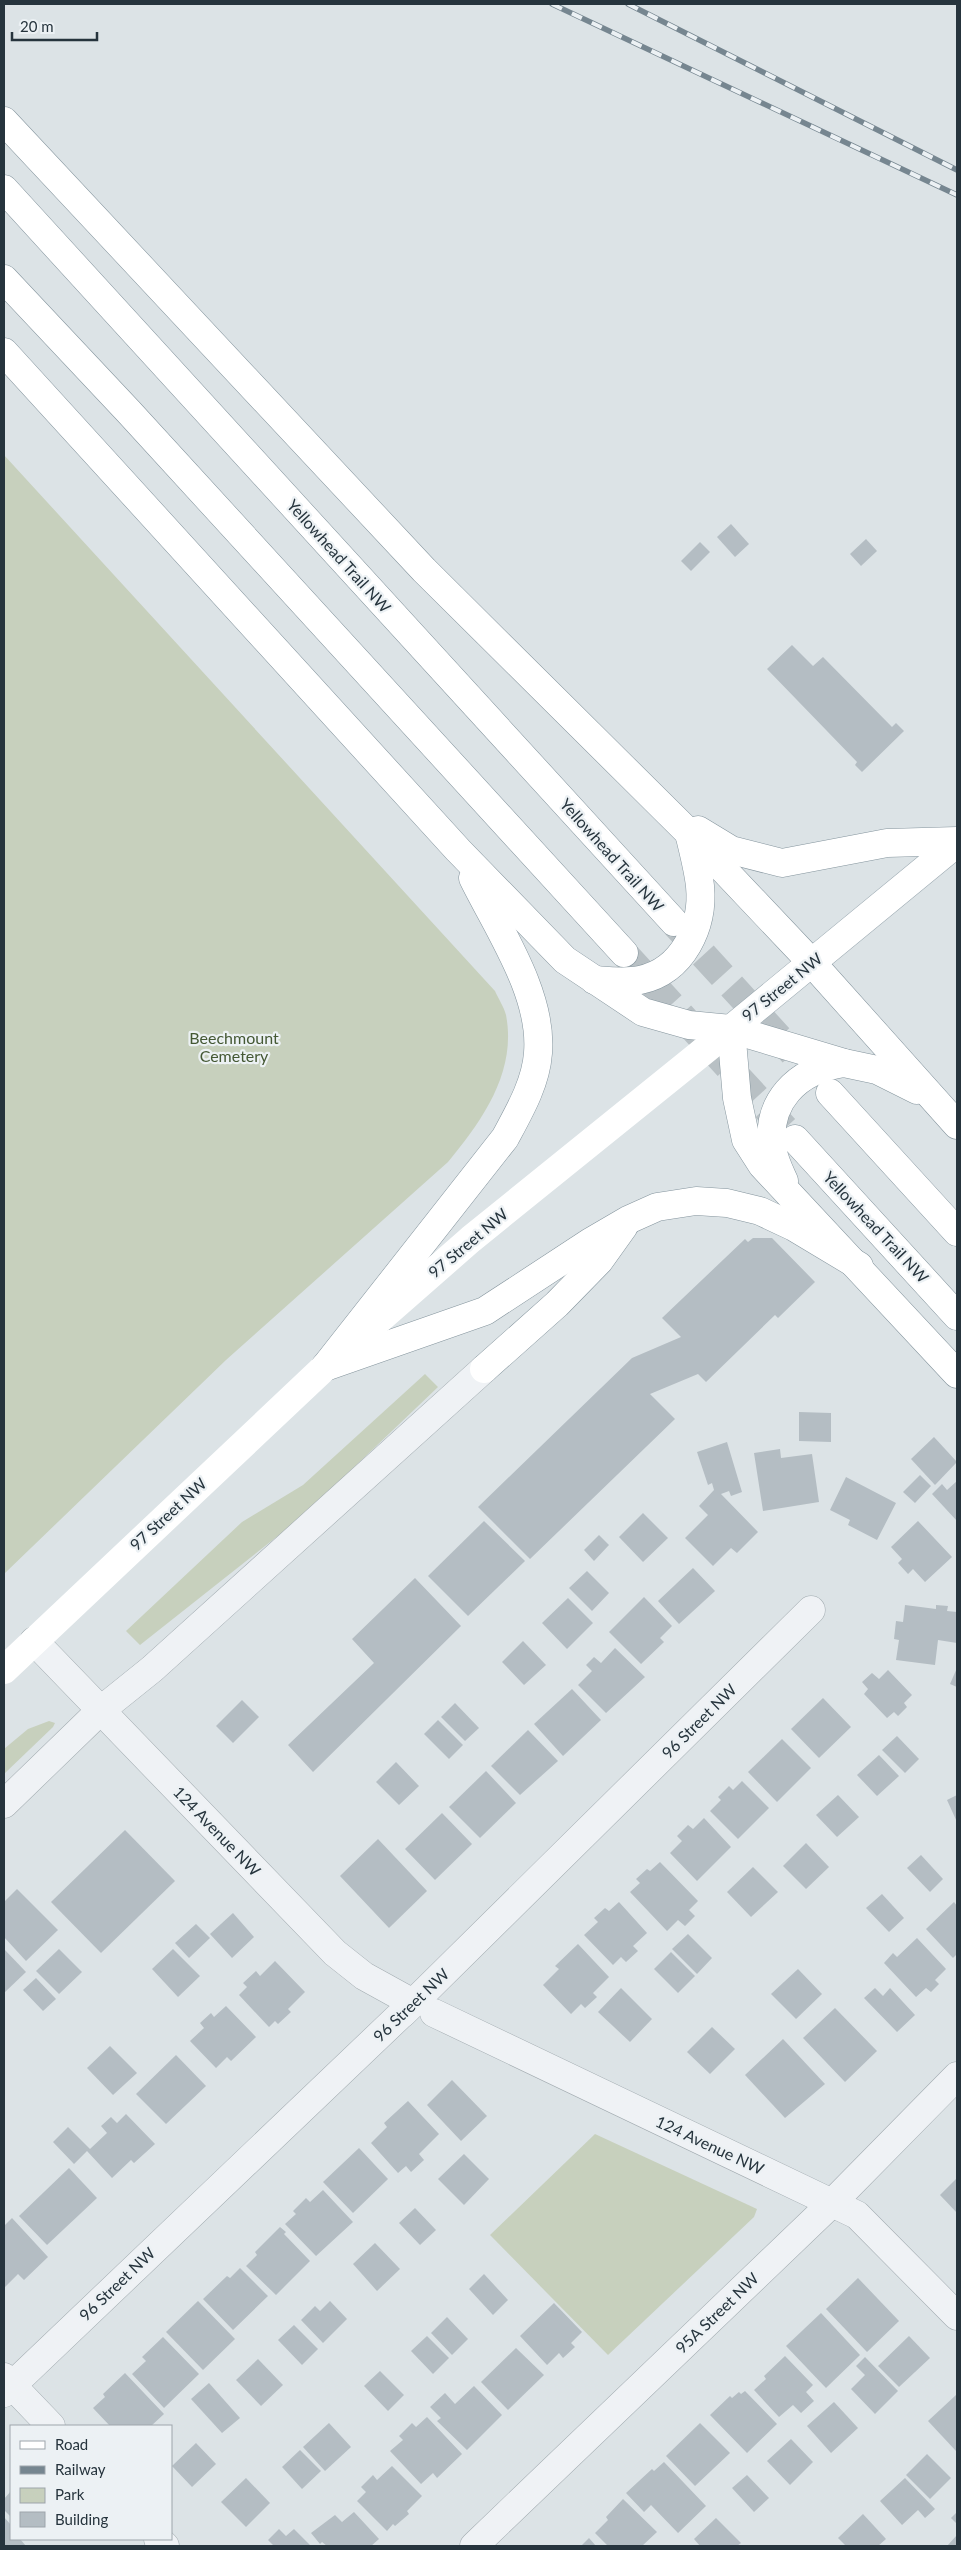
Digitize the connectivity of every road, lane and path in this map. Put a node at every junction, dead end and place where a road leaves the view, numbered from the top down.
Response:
1 (4, 121) edge
2 (4, 190) edge
3 (4, 279) edge
4 (4, 352) edge
5 (644, 787) junction
6 (689, 833) junction
7 (957, 842) edge
8 (458, 850) junction
9 (674, 922) tunnel mouth
10 (624, 953) tunnel mouth
11 (812, 963) junction
12 (594, 980) junction
13 (731, 1029) junction
14 (844, 1063) junction
15 (830, 1093) dead end
16 (935, 1100) junction
17 (957, 1125) edge
18 (795, 1138) tunnel mouth
19 (788, 1192) junction
20 (628, 1220) junction
21 (957, 1232) edge
22 (859, 1266) junction
23 (957, 1316) edge
24 (325, 1367) junction
25 (484, 1369) joint
26 (957, 1374) edge
27 (811, 1610) dead end
28 (34, 1641) junction
29 (4, 1670) edge
30 (101, 1710) junction
31 (4, 1804) edge
32 (417, 2010) junction
33 (957, 2076) edge
34 (832, 2203) junction
35 (957, 2316) edge
36 (6, 2385) edge
37 (50, 2425) edge
38 (474, 2546) edge

1 - 5 main road
2 - 9 main road, Yellowhead Trail NW
3 - 10 main road
4 - 8 main road
5 - 6 main road
5 - 7 main road
6 - 11 main road
6 - 12 main road
7 - 11 main road, 97 Street NW
8 - 12 main road
8 - 24 main road
11 - 13 main road, 97 Street NW
11 - 16 main road
12 - 13 main road
13 - 14 main road
13 - 19 main road
13 - 24 main road, 97 Street NW
14 - 16 main road
14 - 19 main road
15 - 21 main road
16 - 17 main road
18 - 23 main road, Yellowhead Trail NW
19 - 22 main road
20 - 22 main road
20 - 24 main road
20 - 25 main road
22 - 26 main road
24 - 28 main road, 97 Street NW
25 - 30 street
27 - 32 street, 96 Street NW
28 - 29 main road, 97 Street NW
28 - 30 street, 124 Avenue NW
30 - 31 street
30 - 32 street, 124 Avenue NW
32 - 34 street, 124 Avenue NW
32 - 36 street, 96 Street NW
33 - 34 street, 95A Street NW
34 - 35 street, 124 Avenue NW
34 - 38 street, 95A Street NW
36 - 37 street

